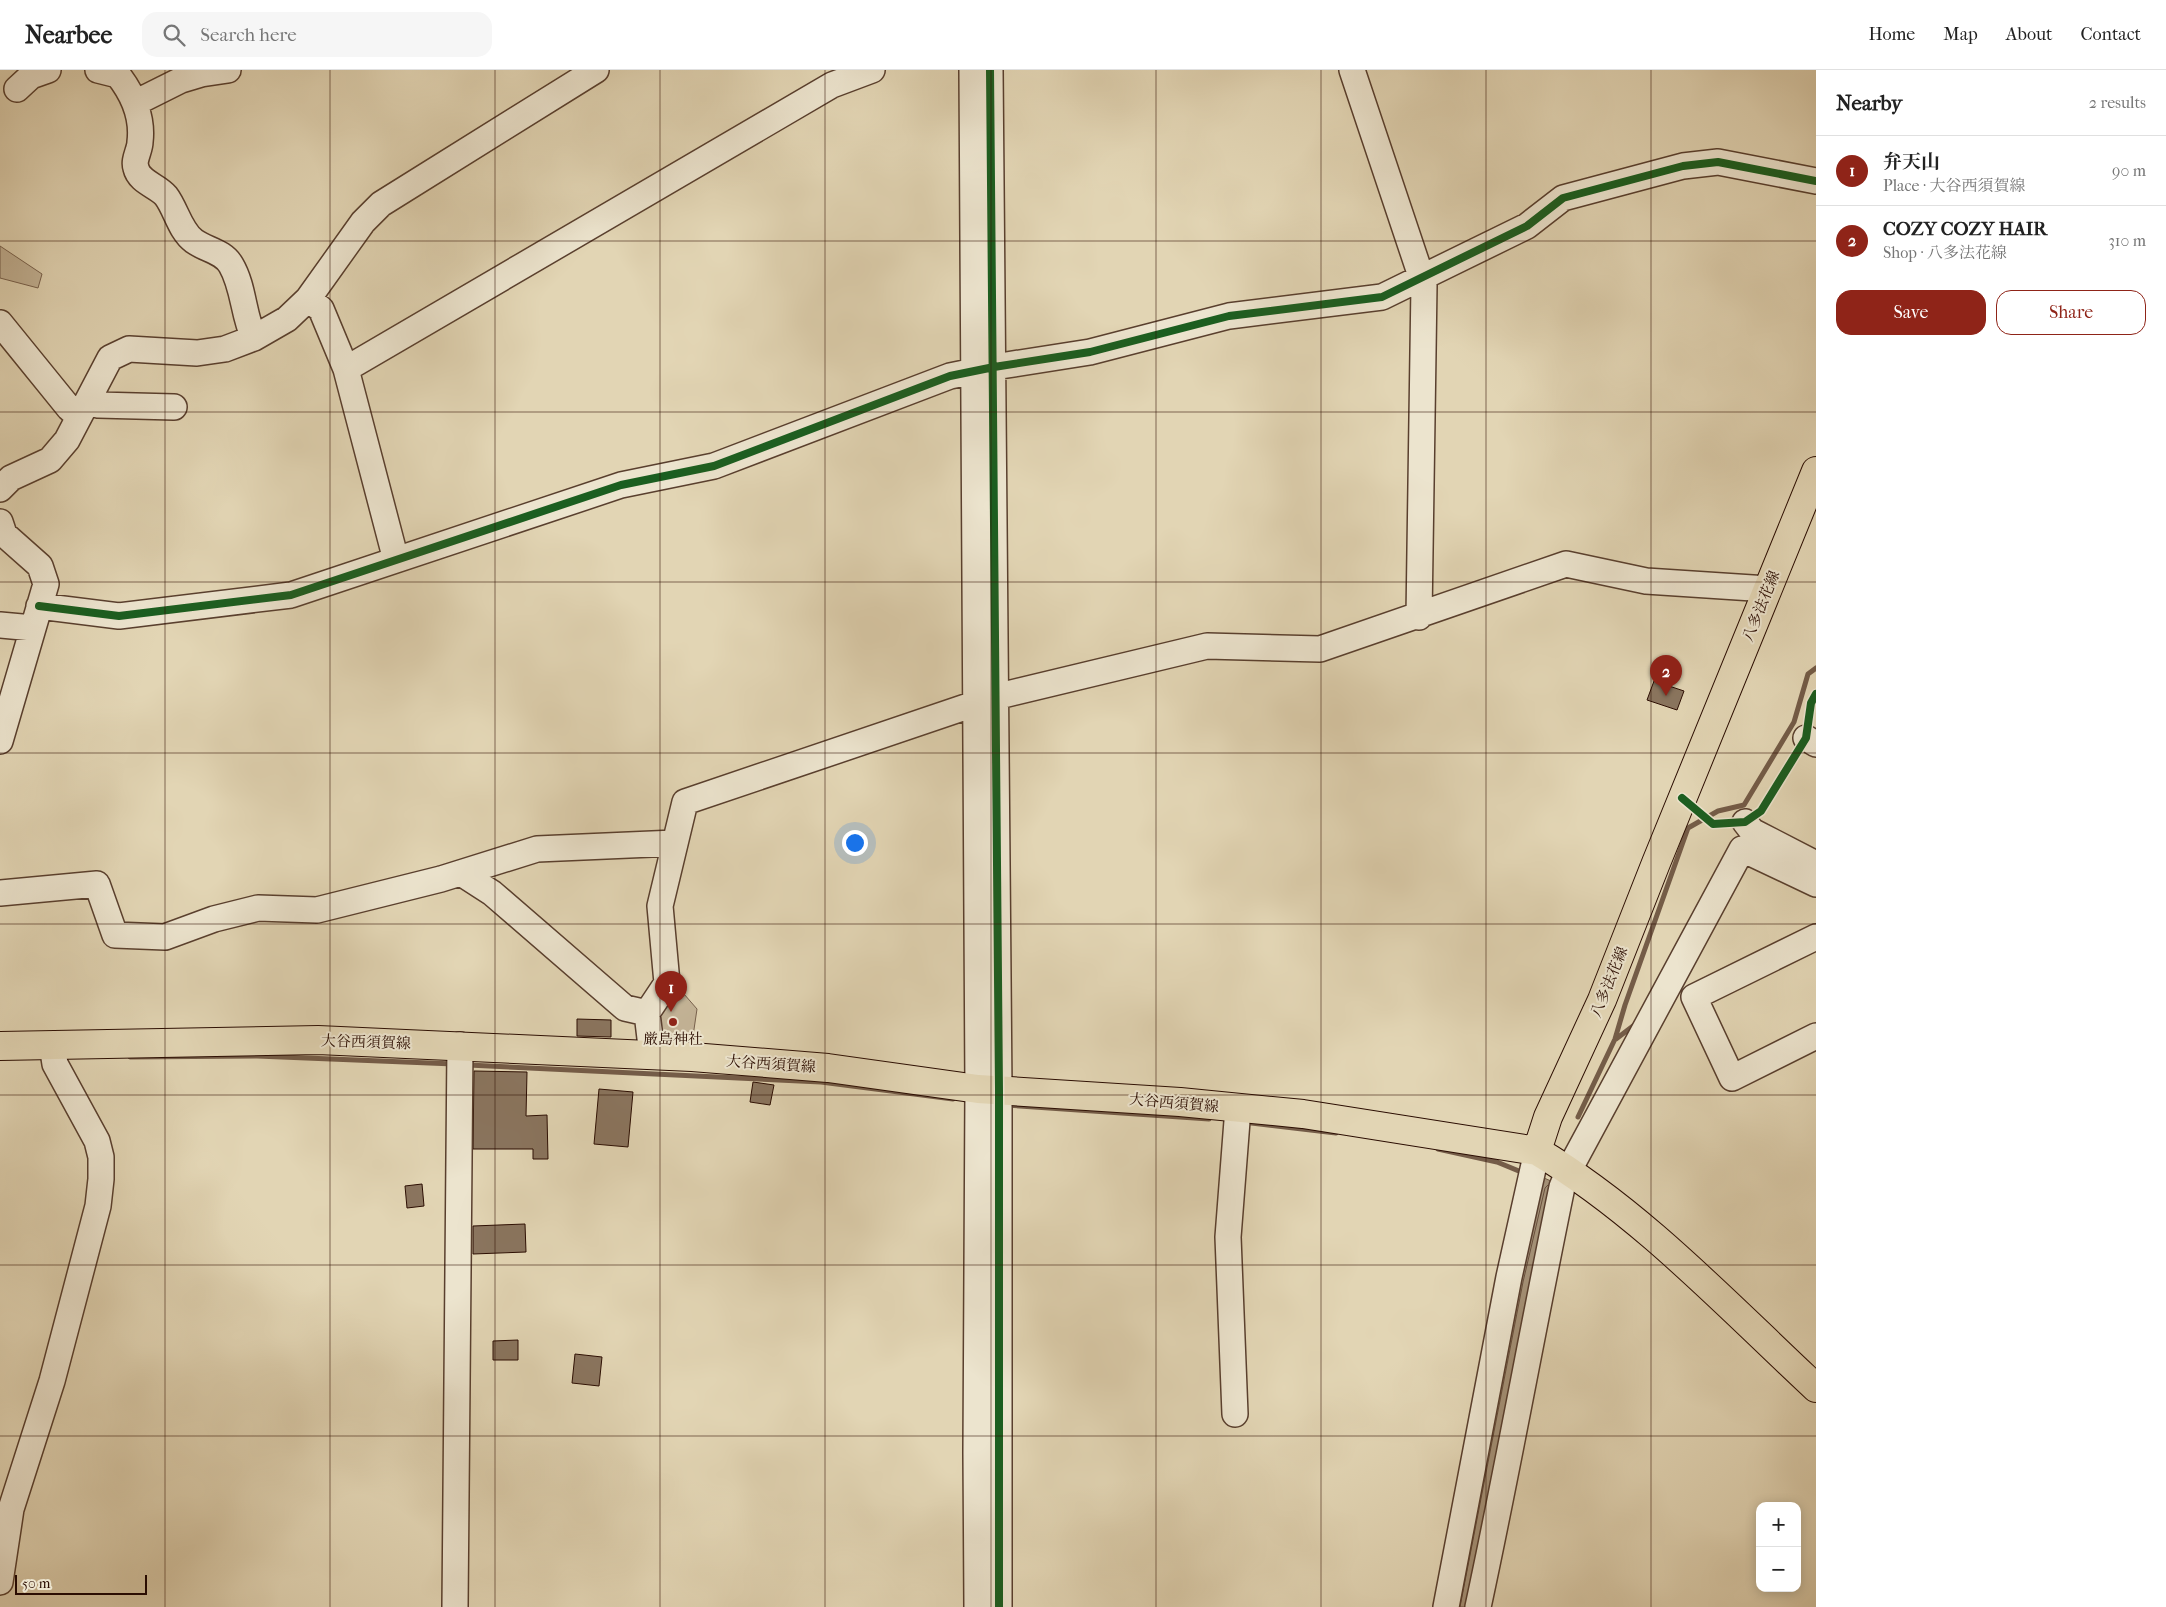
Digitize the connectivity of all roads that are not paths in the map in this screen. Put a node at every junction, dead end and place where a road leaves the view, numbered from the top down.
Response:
1 (48, 70) edge
2 (228, 70) edge
3 (596, 70) edge
4 (872, 70) edge
5 (972, 70) edge
6 (990, 70) edge
7 (1352, 70) edge
8 (113, 72) edge
9 (17, 89) dead end
10 (135, 103) junction
11 (1816, 181) edge
12 (1422, 277) junction
13 (308, 299) junction
14 (0, 324) edge
15 (254, 338) junction
16 (984, 368) junction
17 (346, 369) junction
18 (174, 407) dead end
19 (83, 410) junction
20 (1816, 471) edge
21 (0, 489) edge
22 (0, 522) edge
23 (396, 560) junction
24 (1768, 589) junction
25 (1419, 616) junction
26 (36, 617) junction
27 (0, 624) edge
28 (985, 701) junction
29 (0, 741) edge
30 (1745, 822) dead end
31 (675, 843) junction
32 (1816, 864) edge
33 (461, 873) junction
34 (1816, 884) edge
35 (0, 893) edge
36 (1816, 937) edge
37 (647, 1013) junction
38 (1816, 1036) edge
39 (52, 1045) junction
40 (460, 1045) junction
41 (0, 1046) edge
42 (652, 1056) junction
43 (989, 1089) junction
44 (1238, 1108) junction
45 (1537, 1151) junction
46 (1569, 1170) junction
47 (1816, 1388) edge
48 (1235, 1414) dead end
49 (0, 1582) edge
50 (455, 1607) edge
51 (978, 1607) edge
52 (999, 1607) edge
53 (1446, 1607) edge
54 (1478, 1607) edge

1 - 9 street
2 - 10 street
3 - 13 street
4 - 17 street
5 - 16 street
6 - 16 street
7 - 12 street
8 - 10 street
10 - 15 street
11 - 12 street
12 - 16 street
12 - 25 street
13 - 15 street
13 - 17 street
14 - 19 street
15 - 19 street
16 - 23 street
16 - 28 street
17 - 23 street
18 - 19 street
19 - 21 street
20 - 24 main road, 八多法花線
22 - 26 street
23 - 26 street
24 - 25 street
24 - 45 main road, 八多法花線
25 - 28 street
26 - 27 street
26 - 29 street
28 - 31 street
28 - 43 street
30 - 32 street
31 - 33 street
31 - 37 street
33 - 35 street
33 - 37 street
34 - 46 street
36 - 38 street
37 - 42 street
39 - 40 main road, 大谷西須賀線
39 - 41 main road, 大谷西須賀線
39 - 49 street
40 - 42 main road, 大谷西須賀線
40 - 50 street
42 - 43 main road, 大谷西須賀線
43 - 44 main road, 大谷西須賀線
43 - 51 street
43 - 52 street
44 - 45 main road, 大谷西須賀線
44 - 48 street
45 - 46 main road
45 - 53 street
46 - 47 main road
46 - 54 street

